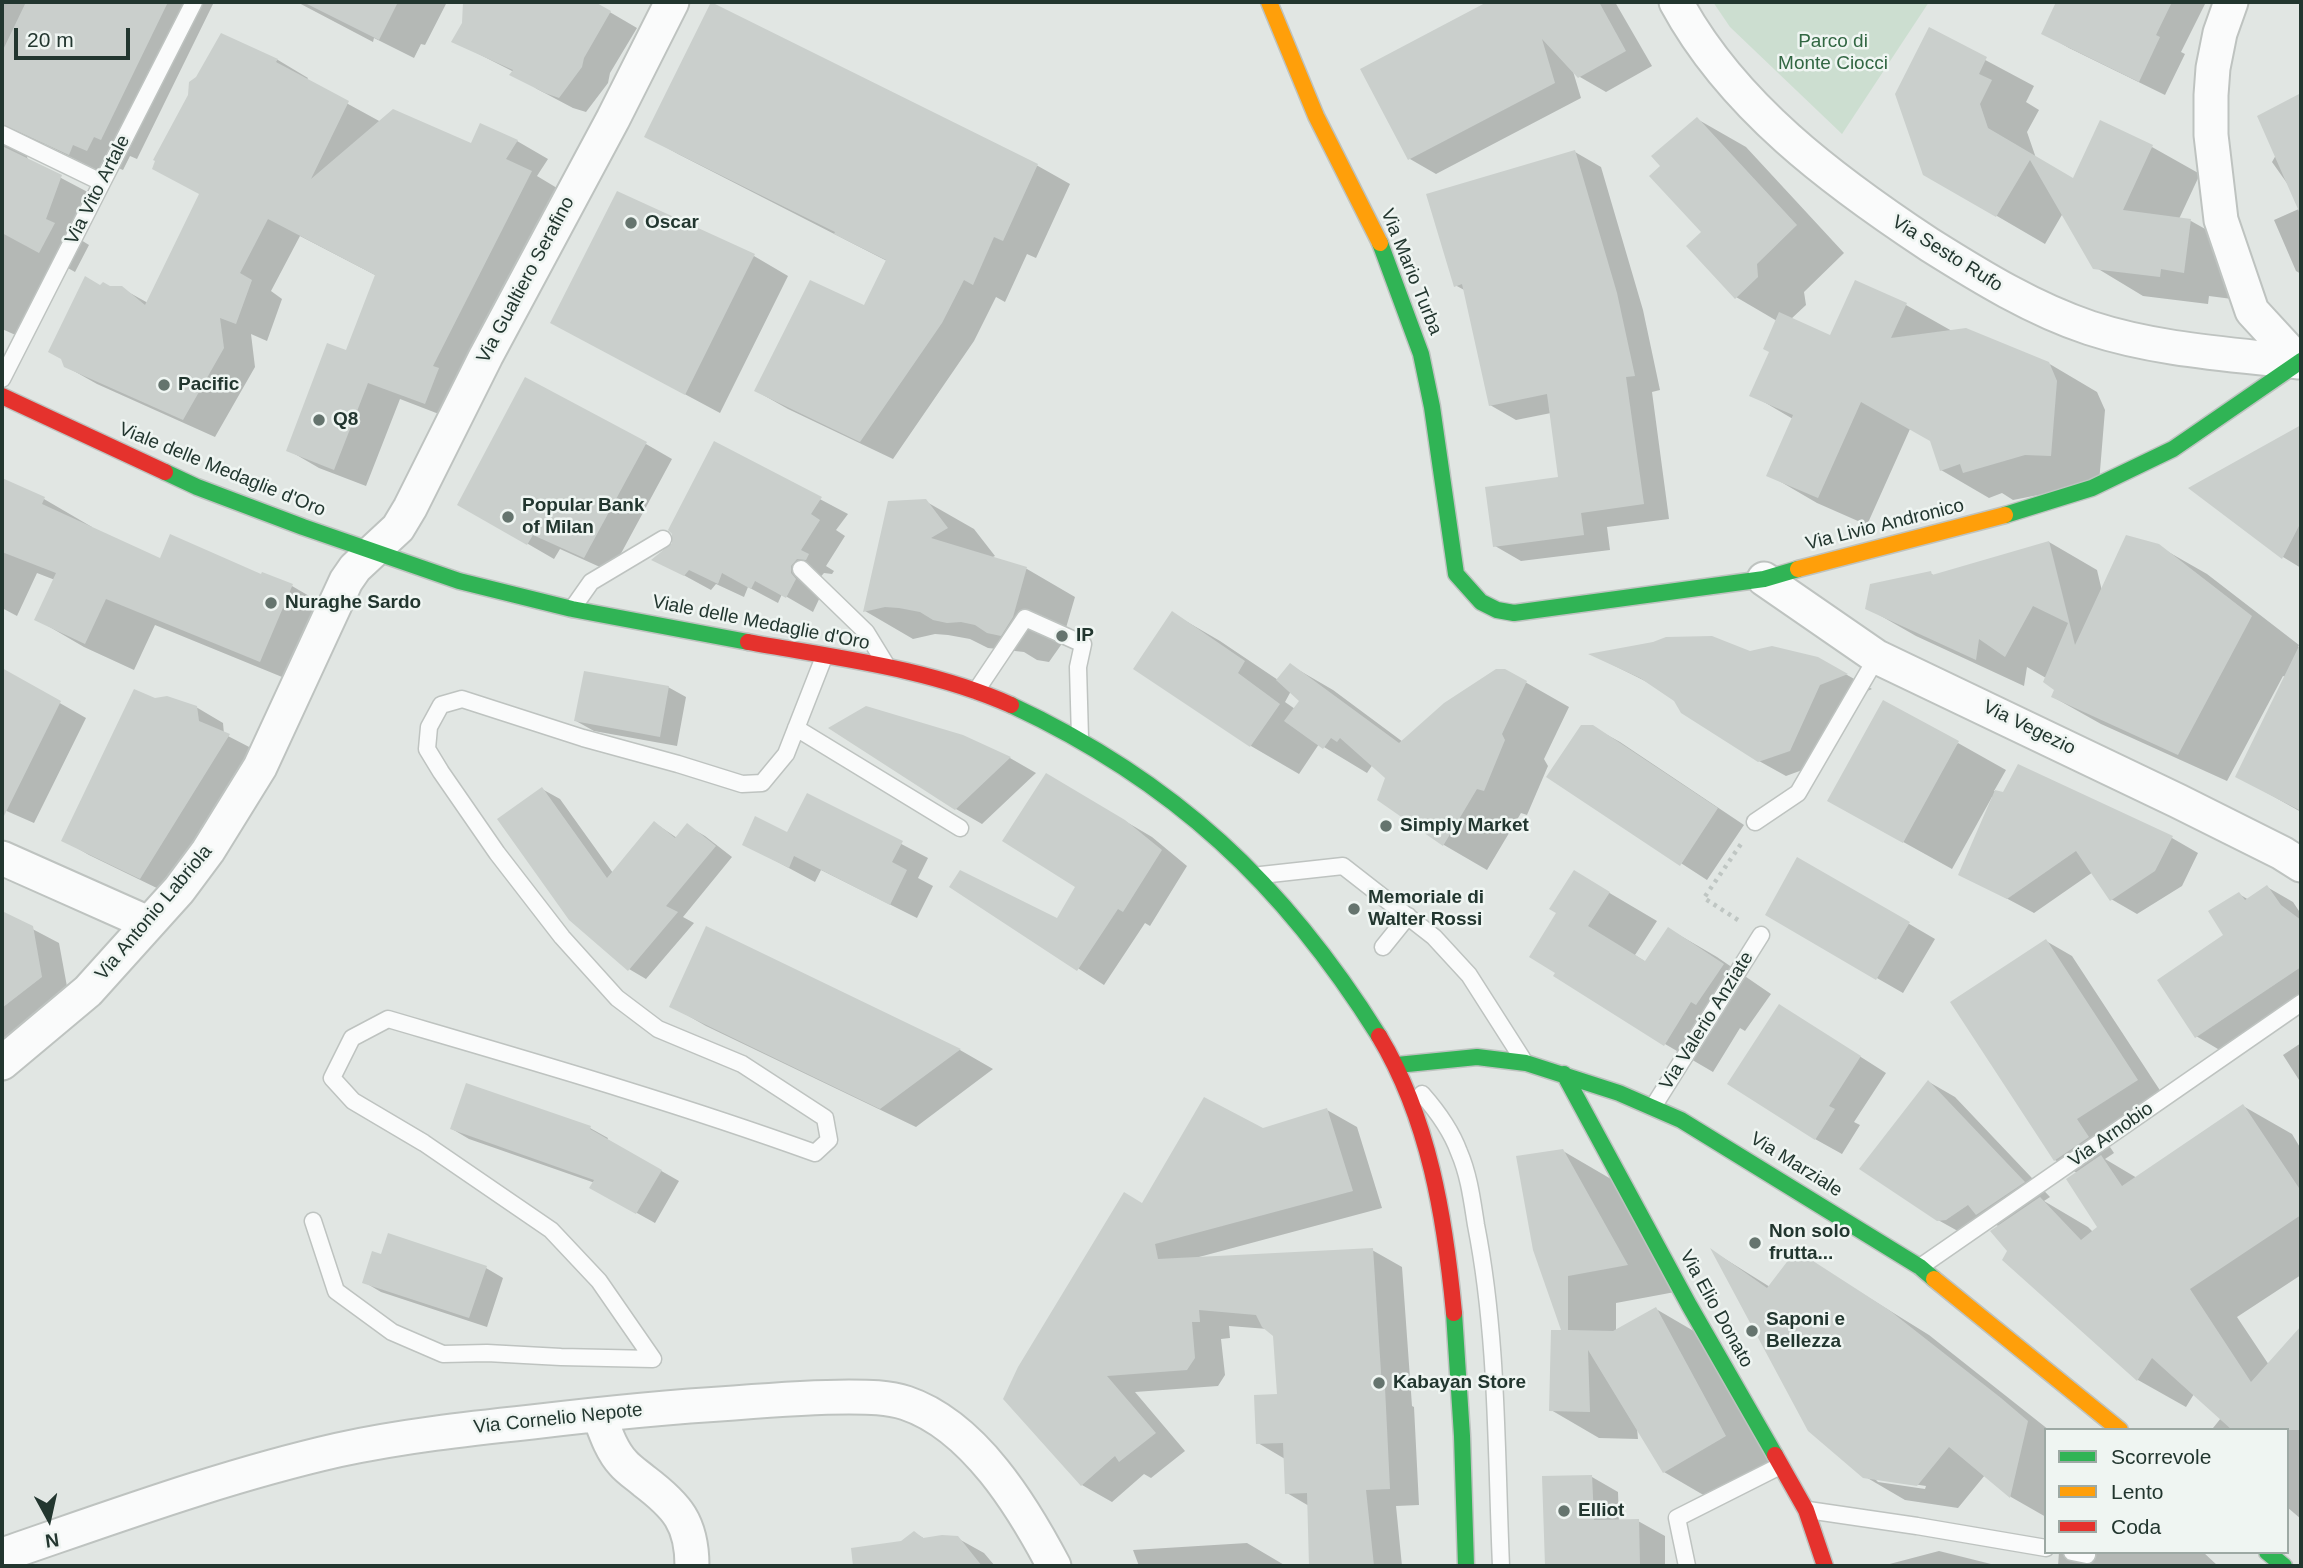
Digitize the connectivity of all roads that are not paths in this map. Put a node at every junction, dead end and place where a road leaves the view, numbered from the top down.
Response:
1 (194, 2) edge
2 (672, 2) edge
3 (1269, 2) edge
4 (1676, 2) edge
5 (2231, 2) edge
6 (2, 134) edge
7 (101, 182) junction
8 (2300, 362) edge
9 (2, 379) edge
10 (2, 396) edge
11 (663, 539) dead end
12 (372, 552) junction
13 (801, 569) dead end
14 (1456, 574) joint
15 (1763, 579) junction
16 (572, 608) junction
17 (824, 657) junction
18 (1877, 657) junction
19 (888, 668) junction
20 (975, 692) junction
21 (796, 728) junction
22 (1080, 740) junction
23 (1755, 822) road end
24 (960, 828) dead end
25 (2, 858) edge
26 (2301, 865) edge
27 (1257, 876) junction
28 (1408, 916) junction
29 (148, 923) junction
30 (1761, 935) dead end
31 (1383, 947) dead end
32 (2301, 1003) edge
33 (2, 1063) edge
34 (1526, 1063) junction
35 (1397, 1065) junction
36 (1564, 1074) junction
37 (1653, 1107) junction
38 (313, 1221) dead end
39 (1920, 1267) junction
40 (599, 1415) junction
41 (2118, 1428) edge
42 (1780, 1466) junction
43 (1806, 1510) junction
44 (2044, 1548) edge
45 (2269, 1554) edge
46 (2, 1555) edge
47 (692, 1566) edge
48 (1055, 1566) edge
49 (1466, 1566) edge
50 (1501, 1566) edge
51 (1687, 1566) edge
52 (1825, 1566) edge
53 (2284, 1566) edge

1 - 7 lane, Via Vito Artale
2 - 12 street, Via Gualtiero Serafino
3 - 14 street, Via Mario Turba
4 - 8 street, Via Sesto Rufo
5 - 8 street
6 - 7 lane
7 - 9 lane, Via Vito Artale
8 - 15 street, Via Livio Andronico
10 - 12 street, Viale delle Medaglie d'Oro
11 - 16 lane
12 - 16 street, Viale delle Medaglie d'Oro
12 - 29 street, Via Antonio Labriola
13 - 19 lane
14 - 15 street, Via Livio Andronico
15 - 18 street, Via Vegezio
16 - 17 street, Viale delle Medaglie d'Oro
17 - 19 street, Viale delle Medaglie d'Oro
17 - 21 lane
18 - 23 lane
18 - 26 street, Via Vegezio
19 - 20 street, Viale delle Medaglie d'Oro
20 - 22 street, Viale delle Medaglie d'Oro
20 - 22 lane
21 - 24 lane
21 - 38 lane
22 - 27 street, Viale delle Medaglie d'Oro
25 - 29 street
27 - 28 lane
27 - 35 street, Viale delle Medaglie d'Oro
28 - 31 lane
28 - 34 lane
29 - 33 street, Via Antonio Labriola
30 - 37 lane, Via Valerio Anziate
32 - 39 lane, Via Arnobio
34 - 35 street, Via Marziale
34 - 36 street, Via Marziale
35 - 49 street, Viale delle Medaglie d'Oro
35 - 50 lane, Viale delle Medaglie d'Oro
36 - 37 street, Via Marziale
36 - 42 street, Via Elio Donato
37 - 39 street, Via Marziale
39 - 41 street, Via Marziale
40 - 46 street, Via Cornelio Nepote
40 - 47 street
40 - 48 street, Via Cornelio Nepote
42 - 43 street, Via Elio Donato
42 - 51 lane
43 - 44 lane
43 - 52 street, Via Elio Donato
45 - 53 street

